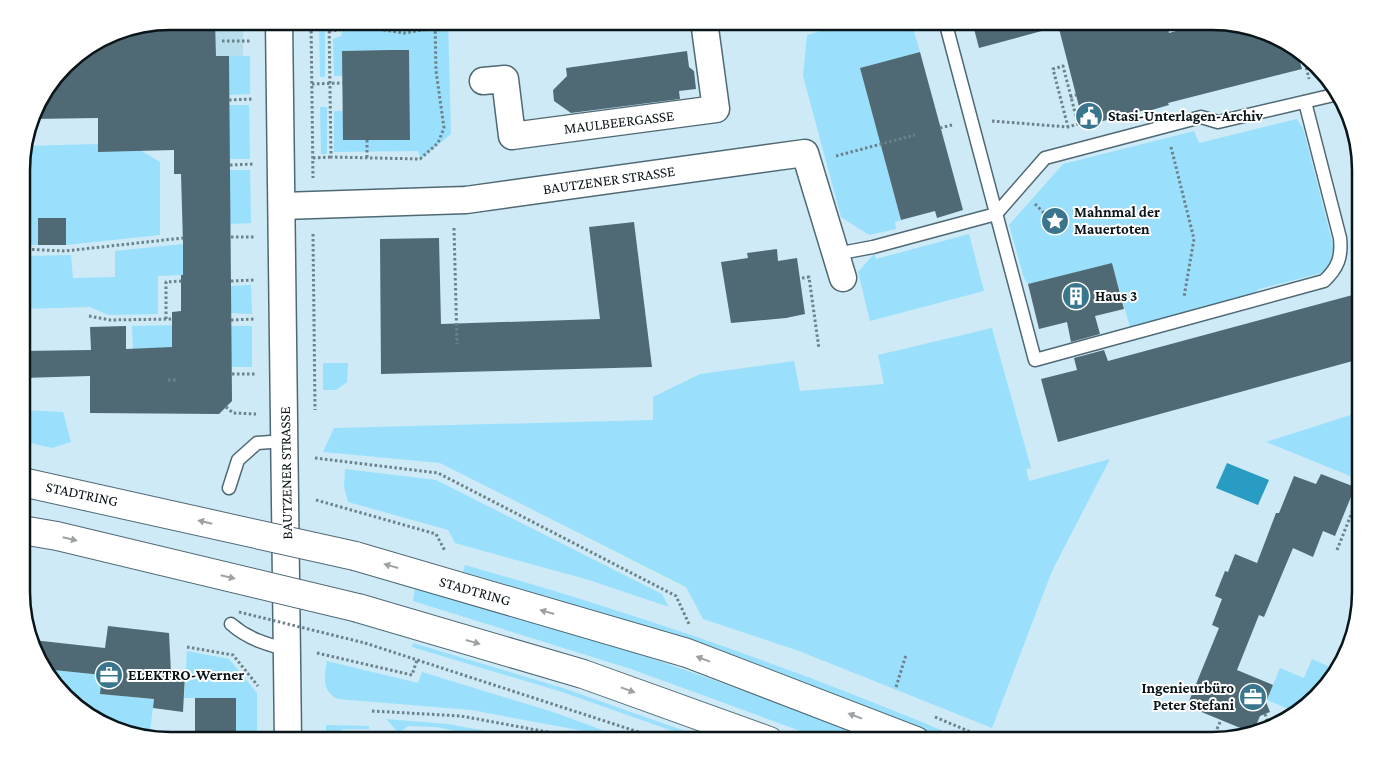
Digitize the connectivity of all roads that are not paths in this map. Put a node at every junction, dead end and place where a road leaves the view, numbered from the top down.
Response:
1 (279, 30) edge
2 (705, 30) edge
3 (947, 30) edge
4 (483, 81) dead end
5 (1329, 94) edge
6 (1305, 102) junction
7 (282, 206) junction
8 (996, 214) junction
9 (839, 266) joint
10 (285, 441) junction
11 (30, 484) edge
12 (230, 488) dead end
13 (30, 531) edge
14 (231, 624) dead end
15 (288, 650) junction
16 (288, 732) edge
17 (744, 732) edge
18 (895, 732) edge

1 - 7 street, BAUTZENER STRASSE
2 - 4 street, MAULBEERGASSE
3 - 8 lane
5 - 6 lane
6 - 8 lane
6 - 8 lane
7 - 9 street, BAUTZENER STRASSE
7 - 10 street, BAUTZENER STRASSE
8 - 9 lane
10 - 12 lane
10 - 15 street, BAUTZENER STRASSE
18 -> 11 main road, STADTRING, bridge
13 -> 17 main road, bridge
14 - 15 lane
15 - 16 street, BAUTZENER STRASSE

